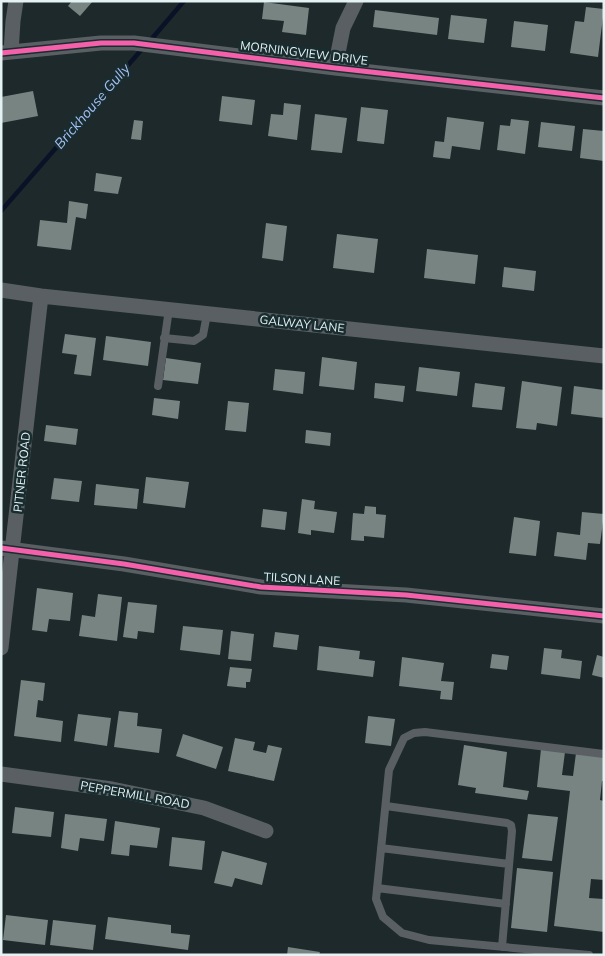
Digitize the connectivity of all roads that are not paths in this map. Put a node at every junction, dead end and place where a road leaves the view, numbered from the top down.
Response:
1 (16, 1) edge
2 (356, 1) edge
3 (6, 53) edge
4 (335, 68) junction
5 (604, 98) edge
6 (1, 290) edge
7 (41, 296) junction
8 (168, 309) junction
9 (207, 314) junction
10 (164, 338) junction
11 (604, 356) edge
12 (158, 386) dead end
13 (7, 548) edge
14 (604, 616) edge
15 (1, 648) edge
16 (604, 754) edge
17 (1, 774) edge
18 (386, 806) junction
19 (266, 831) dead end
20 (381, 848) junction
21 (509, 864) junction
22 (377, 888) junction
23 (506, 904) junction
24 (502, 947) junction
25 (589, 955) edge

1 - 3 street
2 - 4 street
3 - 4 street, MORNINGVIEW DRIVE
4 - 5 street, MORNINGVIEW DRIVE
6 - 7 street, GALWAY LANE
7 - 8 street, GALWAY LANE
7 - 13 street, PITNER ROAD
8 - 9 street, GALWAY LANE
8 - 10 lane
9 - 10 lane
9 - 11 street, GALWAY LANE
10 - 12 lane
13 - 14 street, TILSON LANE
13 - 15 street, PITNER ROAD
16 - 18 lane
17 - 19 street, PEPPERMILL ROAD
18 - 20 lane
18 - 21 lane
20 - 21 lane
20 - 22 lane
21 - 23 lane
22 - 23 lane
22 - 24 lane
23 - 24 lane
24 - 25 lane

